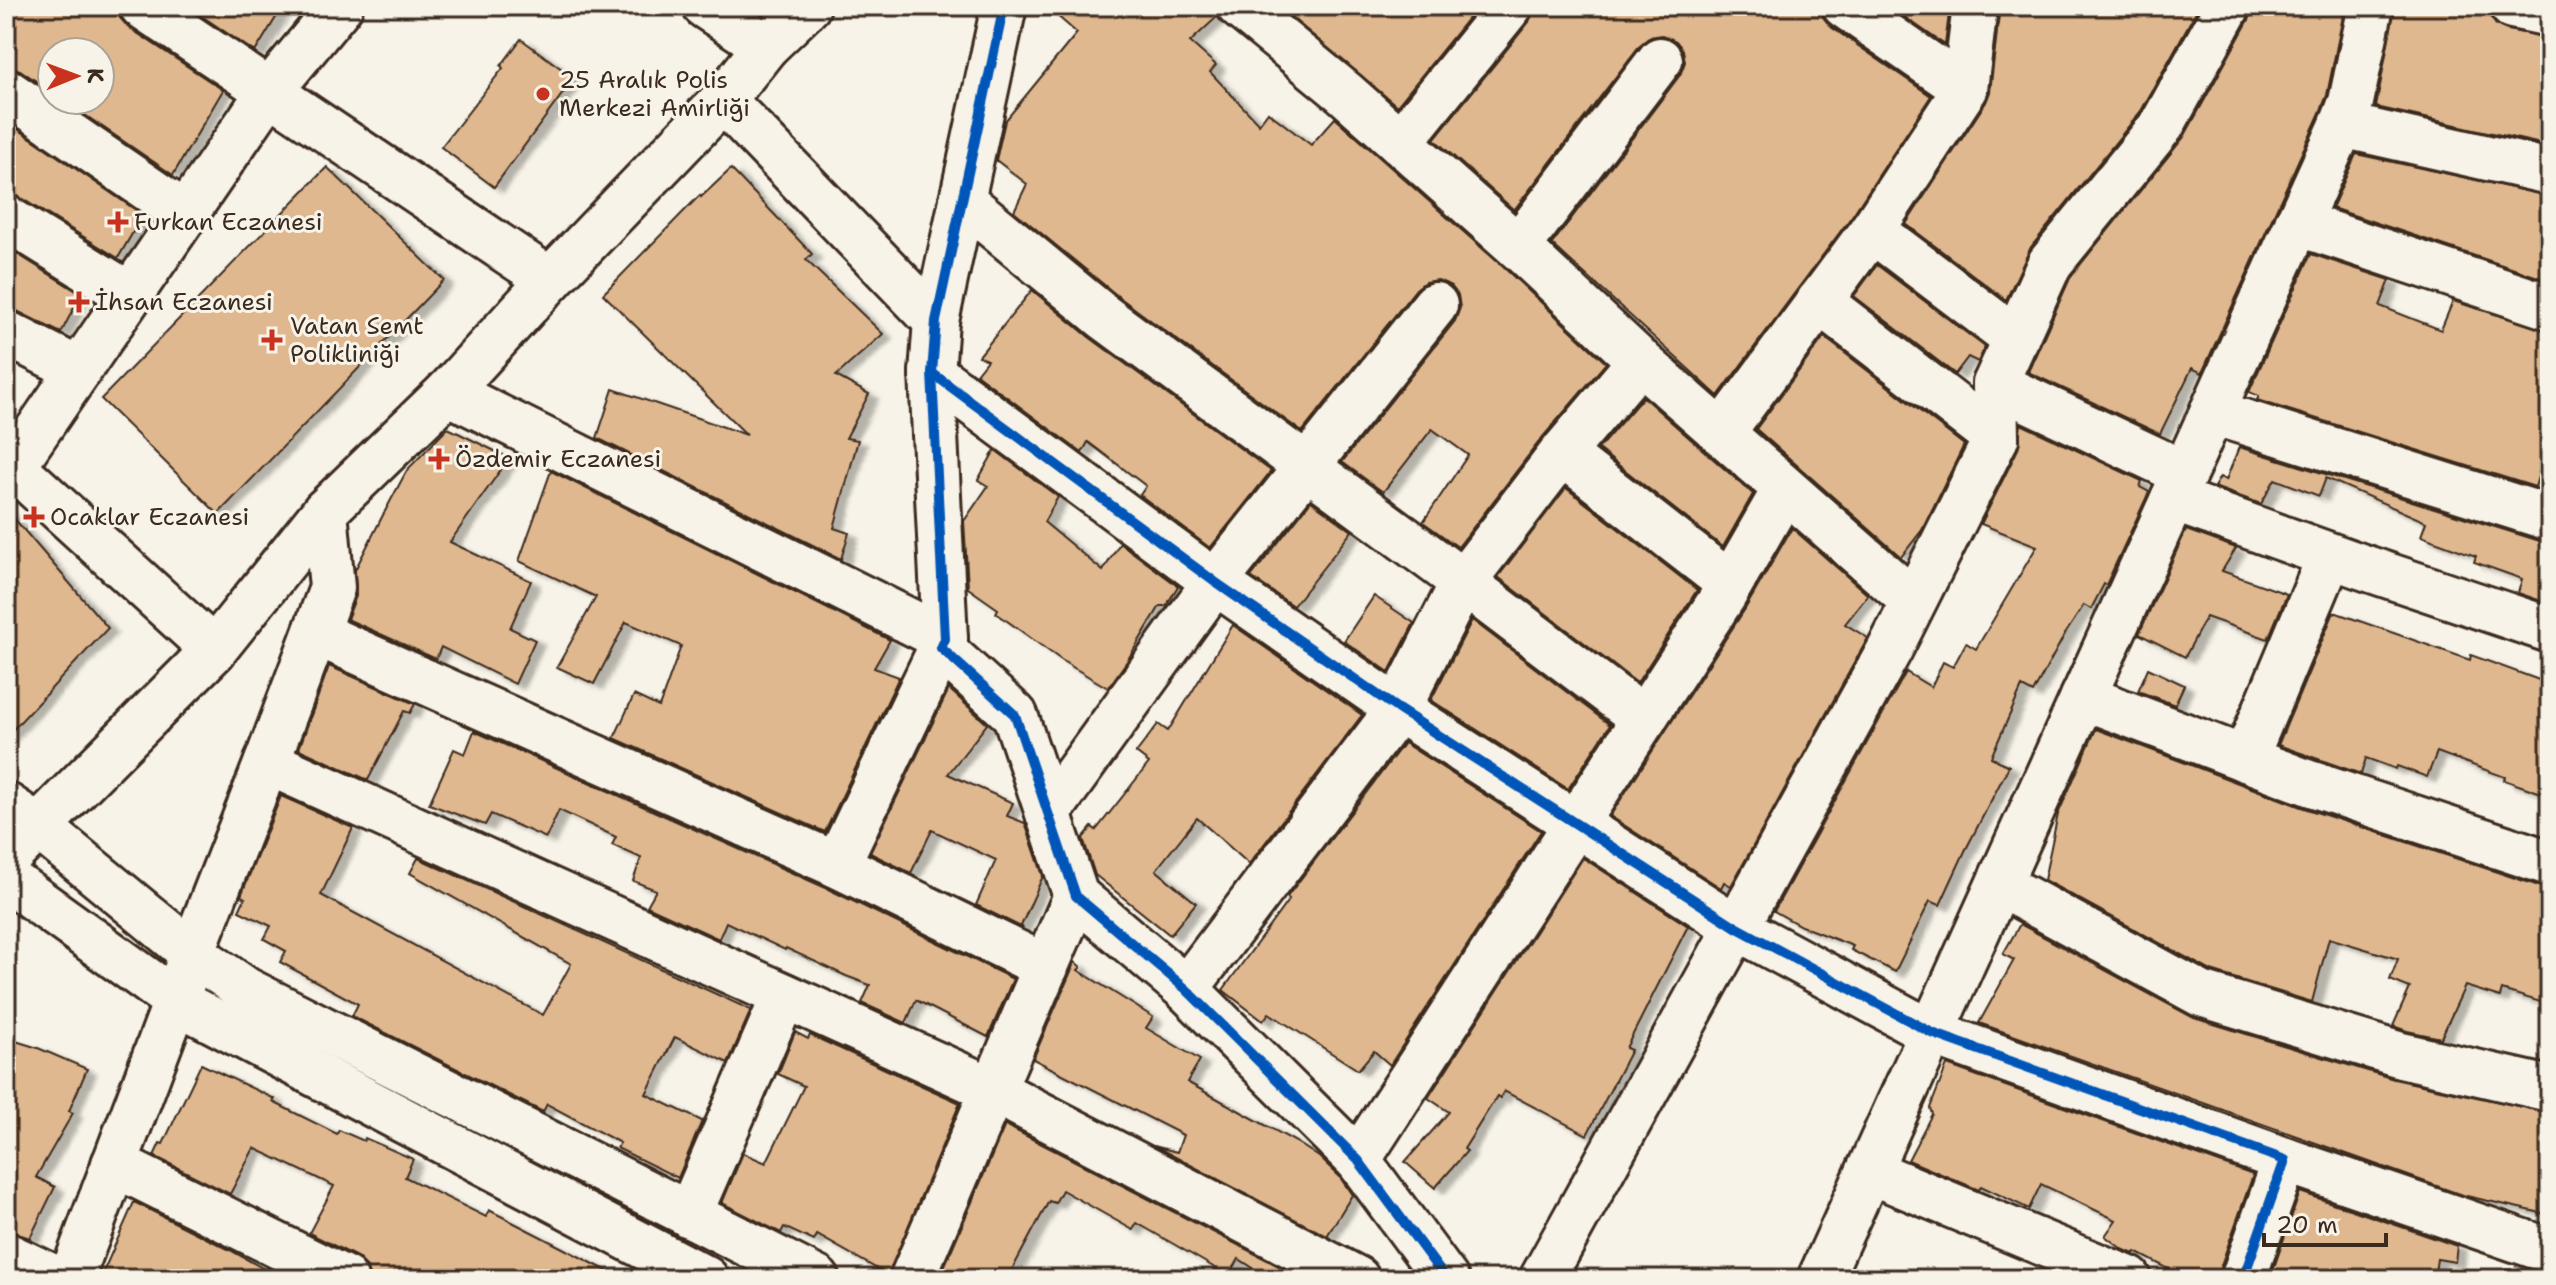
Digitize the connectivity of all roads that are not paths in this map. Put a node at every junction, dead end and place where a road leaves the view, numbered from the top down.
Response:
1 (142, 6) edge
2 (340, 6) edge
3 (705, 6) edge
4 (808, 6) edge
5 (1004, 6) edge
6 (1239, 6) edge
7 (1510, 6) edge
8 (1845, 6) edge
9 (1975, 6) edge
10 (2228, 6) edge
11 (2371, 6) edge
12 (2512, 6) edge
13 (2550, 14) edge
14 (766, 46) junction
15 (1660, 60) dead end
16 (1965, 89) junction
17 (6, 91) edge
18 (269, 92) junction
19 (723, 100) junction
20 (2342, 125) junction
21 (1400, 142) junction
22 (2550, 172) edge
23 (962, 200) junction
24 (185, 214) junction
25 (6, 218) edge
26 (2297, 223) junction
27 (1872, 230) junction
28 (1518, 247) junction
29 (550, 280) junction
30 (130, 295) junction
31 (1819, 301) junction
32 (1435, 305) dead end
33 (2550, 307) edge
34 (936, 321) junction
35 (6, 333) edge
36 (2016, 339) junction
37 (1640, 361) junction
38 (79, 370) junction
39 (932, 373) junction
40 (1995, 384) junction
41 (448, 392) junction
42 (2212, 412) junction
43 (1722, 433) junction
44 (1996, 438) junction
45 (1562, 453) junction
46 (10, 462) edge
47 (1307, 466) junction
48 (2179, 486) junction
49 (1785, 489) junction
50 (325, 511) junction
51 (2550, 518) edge
52 (2330, 556) junction
53 (1215, 582) junction
54 (1463, 582) junction
55 (1730, 584) junction
56 (1913, 601) junction
57 (2550, 630) edge
58 (316, 633) junction
59 (943, 644) junction
60 (214, 650) junction
61 (2083, 697) junction
62 (1398, 709) junction
63 (1644, 719) junction
64 (2245, 759) junction
65 (267, 762) junction
66 (1048, 813) junction
67 (22, 816) edge
68 (1576, 824) junction
69 (6, 859) edge
70 (2550, 863) edge
71 (837, 865) junction
72 (6, 878) edge
73 (1999, 884) junction
74 (1076, 896) junction
75 (1736, 927) junction
76 (192, 953) junction
77 (1046, 967) junction
78 (1186, 989) junction
79 (784, 996) junction
80 (176, 1001) junction
81 (1932, 1033) junction
82 (2550, 1089) edge
83 (993, 1090) junction
84 (1358, 1160) junction
85 (2285, 1160) junction
86 (114, 1164) junction
87 (1869, 1171) junction
88 (689, 1215) junction
89 (2550, 1251) edge
90 (6, 1255) edge
91 (700, 1278) edge
92 (57, 1279) edge
93 (71, 1279) edge
94 (345, 1279) edge
95 (817, 1279) edge
96 (912, 1279) edge
97 (1357, 1279) edge
98 (1446, 1279) edge
99 (1542, 1279) edge
100 (1820, 1279) edge
101 (2129, 1279) edge
102 (2243, 1279) edge

1 - 18 street
2 - 18 street
3 - 14 street
4 - 14 street
5 - 23 street
6 - 21 street
7 - 21 street
8 - 16 street
9 - 16 street
10 - 36 street
11 - 20 street
12 - 13 street
14 - 19 street
15 - 28 street
16 - 27 street
17 - 24 street
18 - 24 street
18 - 29 street
19 - 29 street
19 - 34 street
20 - 22 street
20 - 26 street
21 - 28 street
23 - 34 street
23 - 47 street
24 - 30 street
25 - 30 street
26 - 33 street
26 - 42 street
27 - 31 street
27 - 36 street
28 - 37 street
29 - 41 street
30 - 38 street
31 - 43 street
31 - 44 street
32 - 47 street
34 - 39 street
35 - 38 street
36 - 40 street
37 - 43 street
37 - 45 street
38 - 46 street
39 - 53 street
39 - 59 street
40 - 44 street
40 - 48 street
41 - 50 street
41 - 59 street
42 - 48 street
42 - 51 street
43 - 49 street
44 - 56 street
45 - 54 street
45 - 55 street
46 - 60 street
47 - 53 street
47 - 54 street
48 - 52 street
48 - 61 street
49 - 55 street
49 - 56 street
50 - 58 street
50 - 60 street
52 - 57 street
52 - 64 street
53 - 62 street
53 - 66 street
54 - 62 street
54 - 63 street
55 - 63 street
56 - 75 street
58 - 65 street
58 - 71 street
59 - 66 street
59 - 71 street
60 - 67 street
61 - 64 street
61 - 73 street
62 - 68 street
62 - 78 street
63 - 68 street
64 - 70 street
65 - 76 street
65 - 79 street
66 - 74 street
67 - 69 street
67 - 76 street
68 - 75 street
68 - 84 street
71 - 77 street
72 - 80 street
73 - 81 street
73 - 82 street
74 - 77 street
74 - 78 street
75 - 81 street
75 - 99 street
76 - 80 street
76 - 88 street
77 - 83 street
78 - 84 street
79 - 83 street
79 - 88 street
80 - 86 street
80 - 91 street
81 - 85 street
81 - 87 street
83 - 96 street
83 - 97 street
84 - 98 street
85 - 89 street
85 - 102 street
86 - 93 street
86 - 94 street
87 - 100 street
87 - 101 street
88 - 95 street
90 - 92 street

